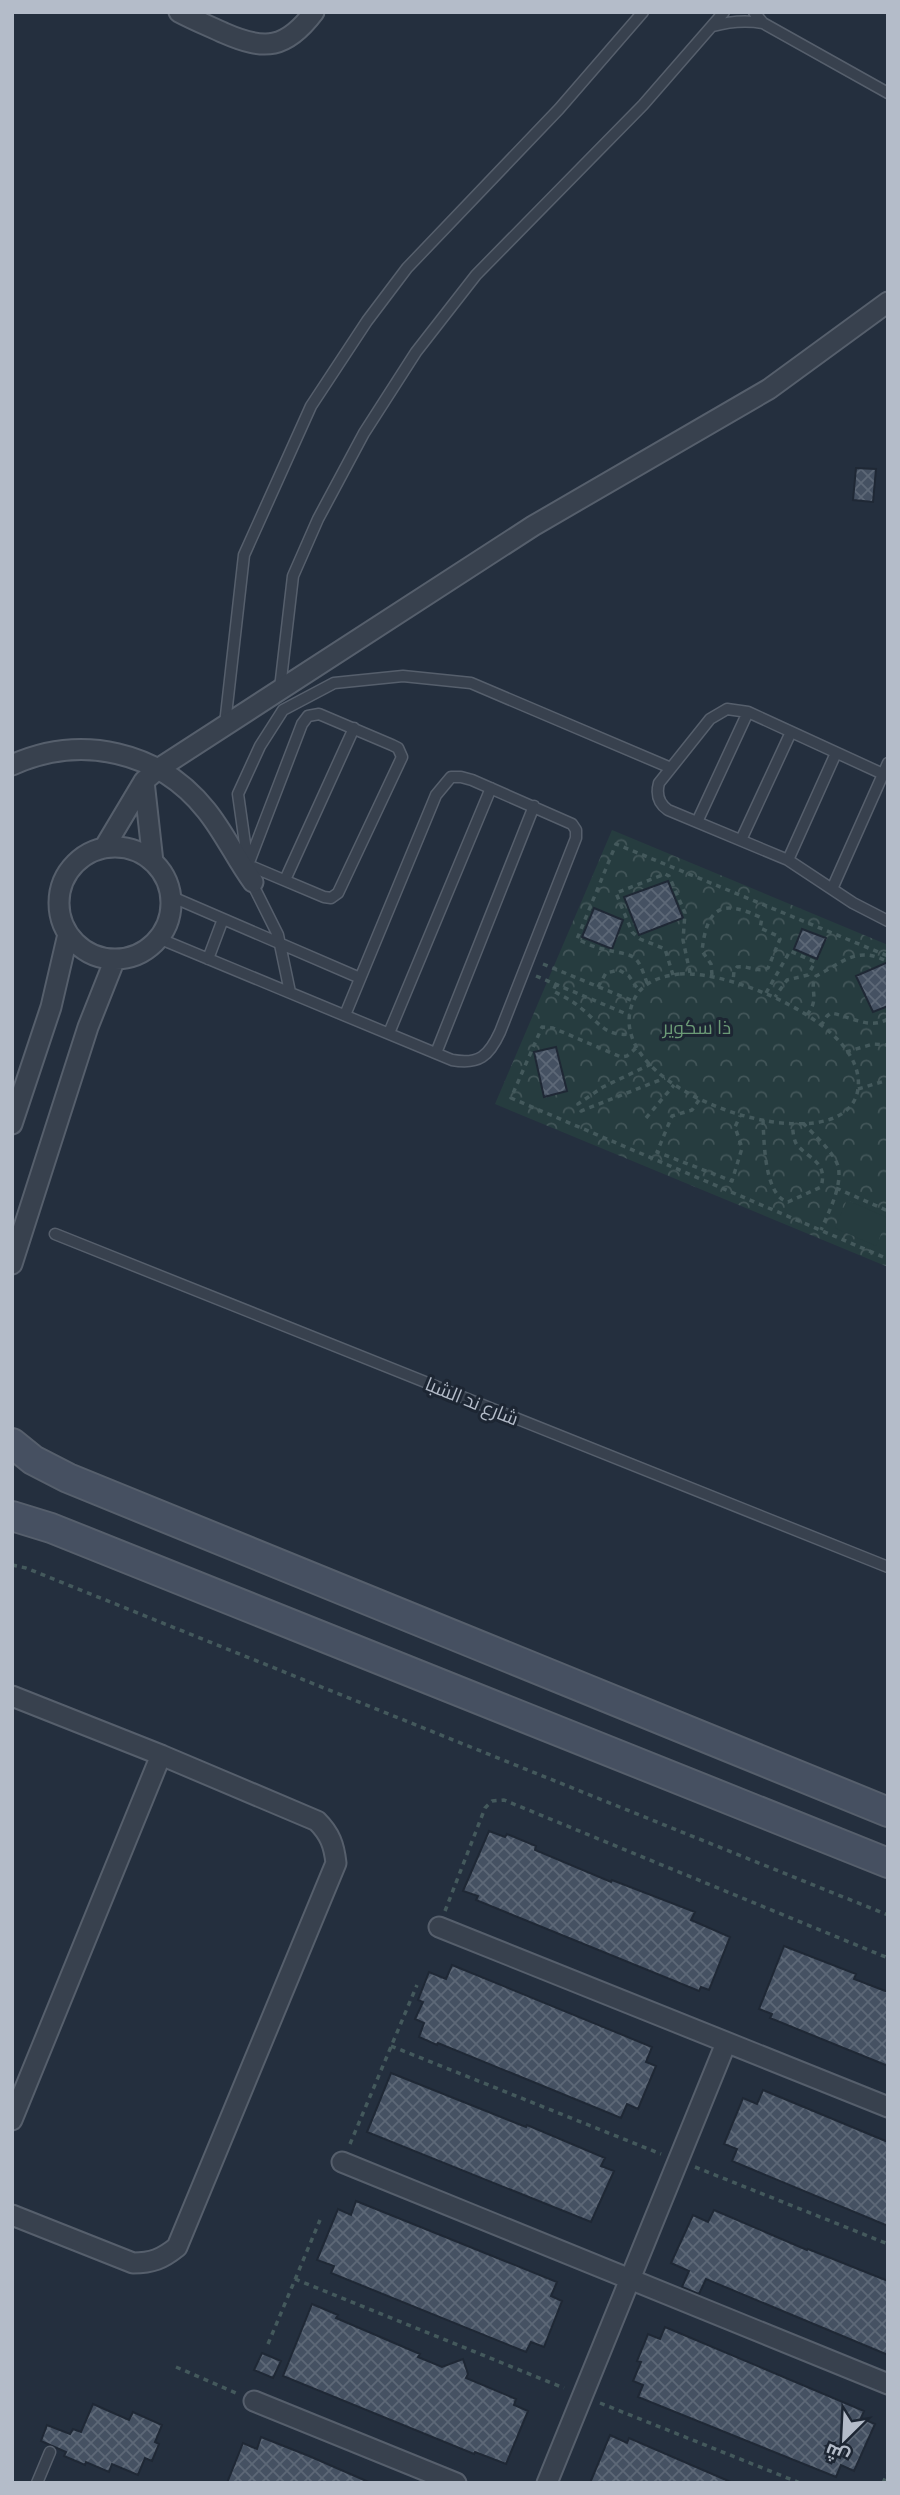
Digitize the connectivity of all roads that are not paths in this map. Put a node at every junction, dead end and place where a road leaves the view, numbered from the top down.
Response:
1 (179, 12) edge
2 (197, 12) edge
3 (303, 12) edge
4 (314, 12) edge
5 (643, 12) edge
6 (724, 12) edge
7 (754, 12) edge
8 (763, 23) junction
9 (713, 26) junction
10 (888, 93) edge
11 (888, 302) edge
12 (280, 688) junction
13 (748, 712) junction
14 (225, 724) junction
15 (354, 728) junction
16 (791, 732) junction
17 (836, 753) junction
18 (888, 763) edge
19 (12, 765) edge
20 (671, 768) junction
21 (883, 774) junction
22 (151, 775) junction
23 (491, 788) junction
24 (534, 806) junction
25 (697, 822) junction
26 (741, 840) junction
27 (104, 848) junction
28 (788, 860) junction
29 (153, 862) junction
30 (250, 874) junction
31 (285, 880) junction
32 (832, 889) junction
33 (170, 896) junction
34 (223, 919) junction
35 (888, 920) edge
36 (68, 934) junction
37 (158, 938) junction
38 (281, 944) junction
39 (115, 959) junction
40 (208, 959) junction
41 (360, 978) junction
42 (290, 992) junction
43 (345, 1015) junction
44 (389, 1033) junction
45 (436, 1053) junction
46 (12, 1124) edge
47 (55, 1234) dead end
48 (12, 1264) edge
49 (12, 1443) edge
50 (12, 1516) edge
51 (888, 1567) edge
52 (12, 1696) edge
53 (161, 1755) junction
54 (888, 1812) edge
55 (888, 1863) edge
56 (439, 1927) road end
57 (726, 2043) junction
58 (888, 2107) edge
59 (12, 2120) edge
60 (342, 2162) road end
61 (12, 2215) edge
62 (630, 2279) junction
63 (888, 2384) edge
64 (254, 2401) road end
65 (50, 2452) dead end
66 (37, 2483) edge
67 (456, 2483) edge
68 (547, 2483) edge

1 - 4 street
2 - 3 street
5 - 14 lane
6 - 9 lane
7 - 8 lane
8 - 9 lane
8 - 10 lane
9 - 12 lane
11 - 12 street
12 - 14 street
13 - 16 lane
13 - 20 lane
13 - 25 lane
14 - 22 street
15 - 30 lane
15 - 31 lane
15 - 31 lane
16 - 17 lane
16 - 26 lane
17 - 21 lane
17 - 28 lane
18 - 21 lane
19 - 22 street
20 - 25 lane
20 - 30 lane
21 - 32 lane
22 - 27 street
22 - 29 street
22 - 30 street
23 - 24 lane
23 - 41 lane
23 - 44 lane
24 - 45 lane
24 - 45 lane
25 - 26 lane
26 - 28 lane
27 - 29 street
27 - 36 street
28 - 32 lane
29 - 33 street
30 - 31 lane
30 - 38 lane
32 - 35 lane
33 - 34 lane
33 - 37 street
34 - 38 lane
34 - 40 lane
36 - 39 street
36 - 46 street
37 - 39 street
37 - 40 lane
38 - 41 lane
38 - 42 lane
39 - 48 street
40 - 42 lane
41 - 43 lane
42 - 43 lane
43 - 44 lane
44 - 45 lane
47 - 51 lane, شارع ند الشبا
49 - 54 main road
50 - 55 main road
52 - 53 street
53 - 59 street
53 - 61 street
56 - 57 street
57 - 58 street
57 - 62 street
60 - 62 street
62 - 63 street
62 - 68 street
64 - 67 street
65 - 66 lane

